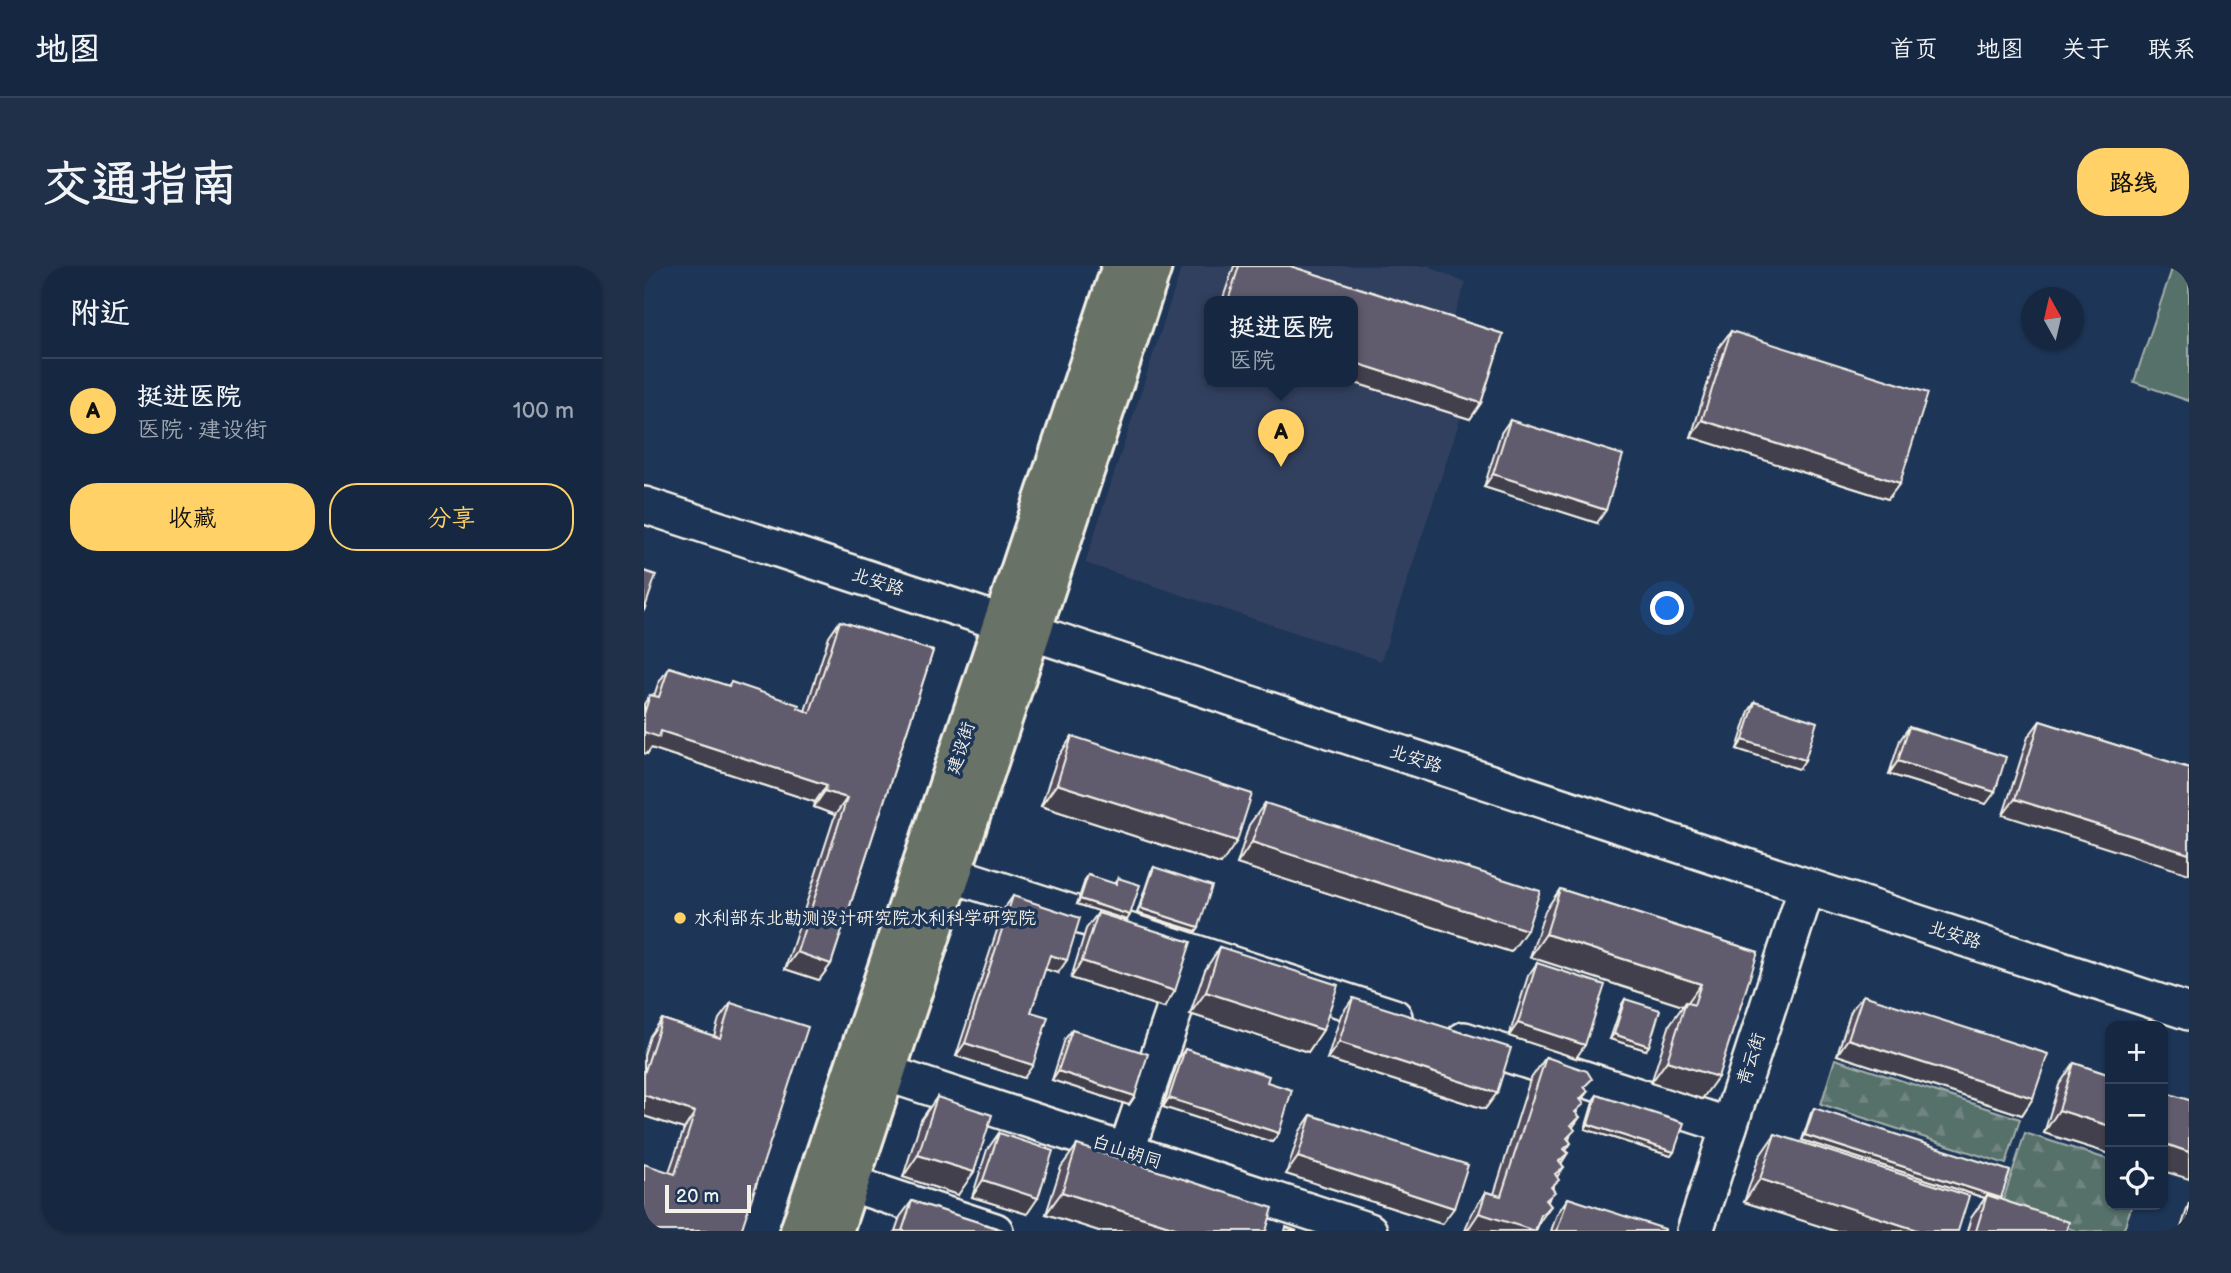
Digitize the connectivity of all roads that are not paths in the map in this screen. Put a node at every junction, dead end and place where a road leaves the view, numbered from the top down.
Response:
1 (1122, 266) edge
2 (1152, 266) edge
3 (644, 505) edge
4 (1017, 627) junction
5 (951, 874) junction
6 (1807, 887) junction
7 (1194, 953) junction
8 (2189, 1012) edge
9 (886, 1073) junction
10 (1730, 1126) junction
11 (1126, 1152) junction
12 (849, 1183) junction
13 (800, 1231) edge
14 (833, 1231) edge
15 (995, 1231) edge
16 (1369, 1231) edge
17 (1695, 1231) edge

1 - 4 main road, 建设街
2 - 4 main road, 建设街
3 - 4 street, 北安路
4 - 5 main road, 建设街
4 - 6 street, 北安路
4 - 13 main road, 建设街
5 - 7 street
5 - 9 main road, 建设街
6 - 8 street, 北安路
6 - 10 street, 青云街
7 - 10 street
7 - 11 street
9 - 11 street, 白山胡同
9 - 12 main road, 建设街
10 - 17 street, 青云街
11 - 16 street, 白山胡同
12 - 14 main road, 建设街
12 - 15 street

